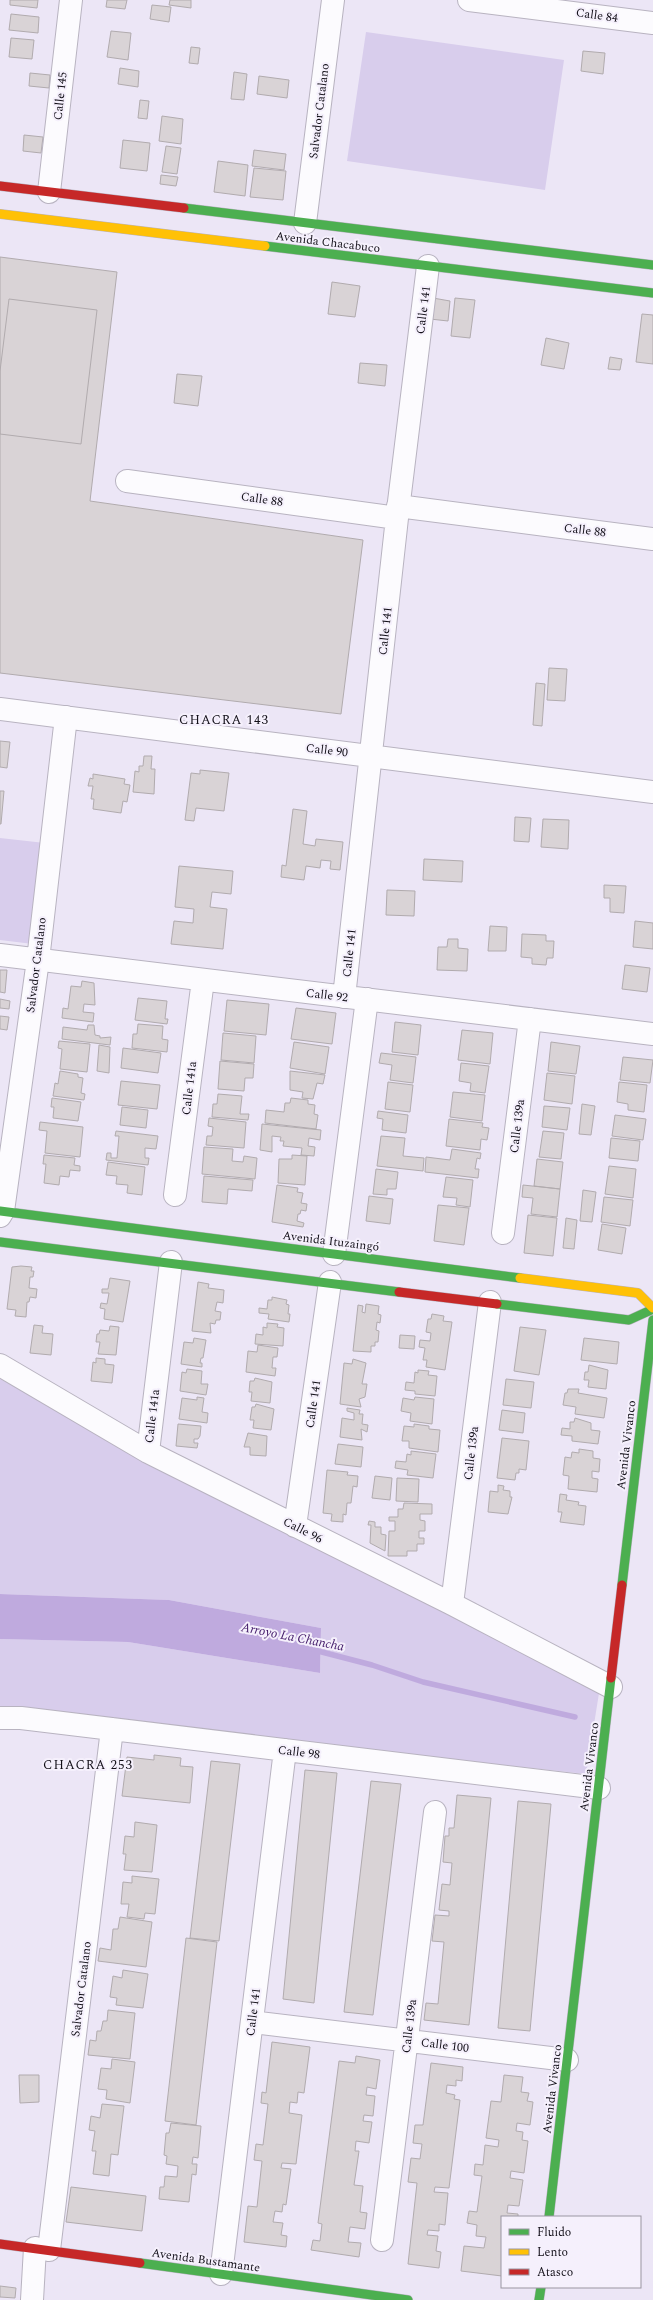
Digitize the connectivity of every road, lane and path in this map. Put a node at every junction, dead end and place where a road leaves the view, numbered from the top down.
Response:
1 (71, 0) edge
2 (332, 0) edge
3 (469, 0) edge
4 (557, 5) edge
5 (653, 23) edge
6 (0, 186) edge
7 (49, 192) junction
8 (0, 214) edge
9 (305, 223) junction
10 (653, 265) edge
11 (428, 266) junction
12 (653, 293) edge
13 (127, 480) dead end
14 (398, 512) junction
15 (653, 539) edge
16 (0, 709) edge
17 (66, 717) junction
18 (371, 756) junction
19 (653, 792) edge
20 (0, 955) edge
21 (38, 960) junction
22 (203, 980) junction
23 (344, 997) junction
24 (366, 1000) junction
25 (530, 1020) junction
26 (653, 1034) edge
27 (175, 1196) dead end
28 (1, 1213) edge
29 (503, 1233) dead end
30 (0, 1242) edge
31 (334, 1254) junction
32 (171, 1262) junction
33 (330, 1282) junction
34 (490, 1302) junction
35 (653, 1309) edge
36 (653, 1320) edge
37 (0, 1366) edge
38 (148, 1452) junction
39 (295, 1526) junction
40 (452, 1604) junction
41 (611, 1687) junction
42 (0, 1718) edge
43 (112, 1729) junction
44 (285, 1750) junction
45 (599, 1788) junction
46 (435, 1812) dead end
47 (252, 2022) junction
48 (407, 2041) junction
49 (567, 2060) junction
50 (549, 2216) edge
51 (382, 2240) dead end
52 (0, 2244) edge
53 (42, 2249) junction
54 (221, 2274) junction
55 (541, 2288) edge
56 (32, 2300) edge
57 (408, 2300) edge
58 (539, 2300) edge

1 - 7 street, Calle 145
2 - 9 street, Salvador Catalano
3 - 4 street, Calle 84
4 - 5 street, Calle 84
6 - 7 main road, Avenida Chacabuco
7 - 9 main road, Avenida Chacabuco
8 - 11 main road, Avenida Chacabuco
9 - 10 main road, Avenida Chacabuco
11 - 12 main road, Avenida Chacabuco
11 - 14 street, Calle 141
13 - 14 street, Calle 88
14 - 15 street, Calle 88
14 - 18 street, Calle 141
16 - 17 street, Calle 90
17 - 18 street, Calle 90
17 - 21 street, Salvador Catalano
18 - 19 street, Calle 90
18 - 23 street, Calle 141
20 - 21 street, Calle 92
21 - 22 street, Calle 92
21 - 28 street, Salvador Catalano
22 - 23 street, Calle 92
22 - 27 street, Calle 141a
23 - 24 street, Calle 92
24 - 25 street, Calle 92
24 - 31 street
25 - 26 street, Calle 92
25 - 29 street, Calle 139a
28 - 31 main road, Avenida Ituzaingó
30 - 32 main road, Avenida Ituzaingó
31 - 35 main road, Avenida Ituzaingó
32 - 33 main road, Avenida Ituzaingó
32 - 38 street, Calle 141a
33 - 34 main road, Avenida Ituzaingó
33 - 39 street, Calle 141
34 - 35 main road, Avenida Ituzaingó
34 - 40 street, Calle 139a
36 - 41 main road, Avenida Vivanco
37 - 38 street, Calle 96
38 - 39 street, Calle 96
39 - 40 street, Calle 96
40 - 41 street, Calle 96
41 - 45 main road, Avenida Vivanco
42 - 43 street, Calle 98
43 - 44 street, Calle 98
43 - 53 street, Salvador Catalano
44 - 45 street, Calle 98
44 - 47 street, Calle 141
45 - 49 main road, Avenida Vivanco
46 - 48 street, Calle 139a
47 - 48 street, Calle 100
47 - 54 street, Calle 141
48 - 49 street, Calle 100
48 - 51 street, Calle 139a
49 - 50 main road, Avenida Vivanco
52 - 53 main road, Avenida Bustamante
53 - 54 main road, Avenida Bustamante
53 - 56 street, Salvador Catalano
54 - 57 main road, Avenida Bustamante
55 - 58 main road

